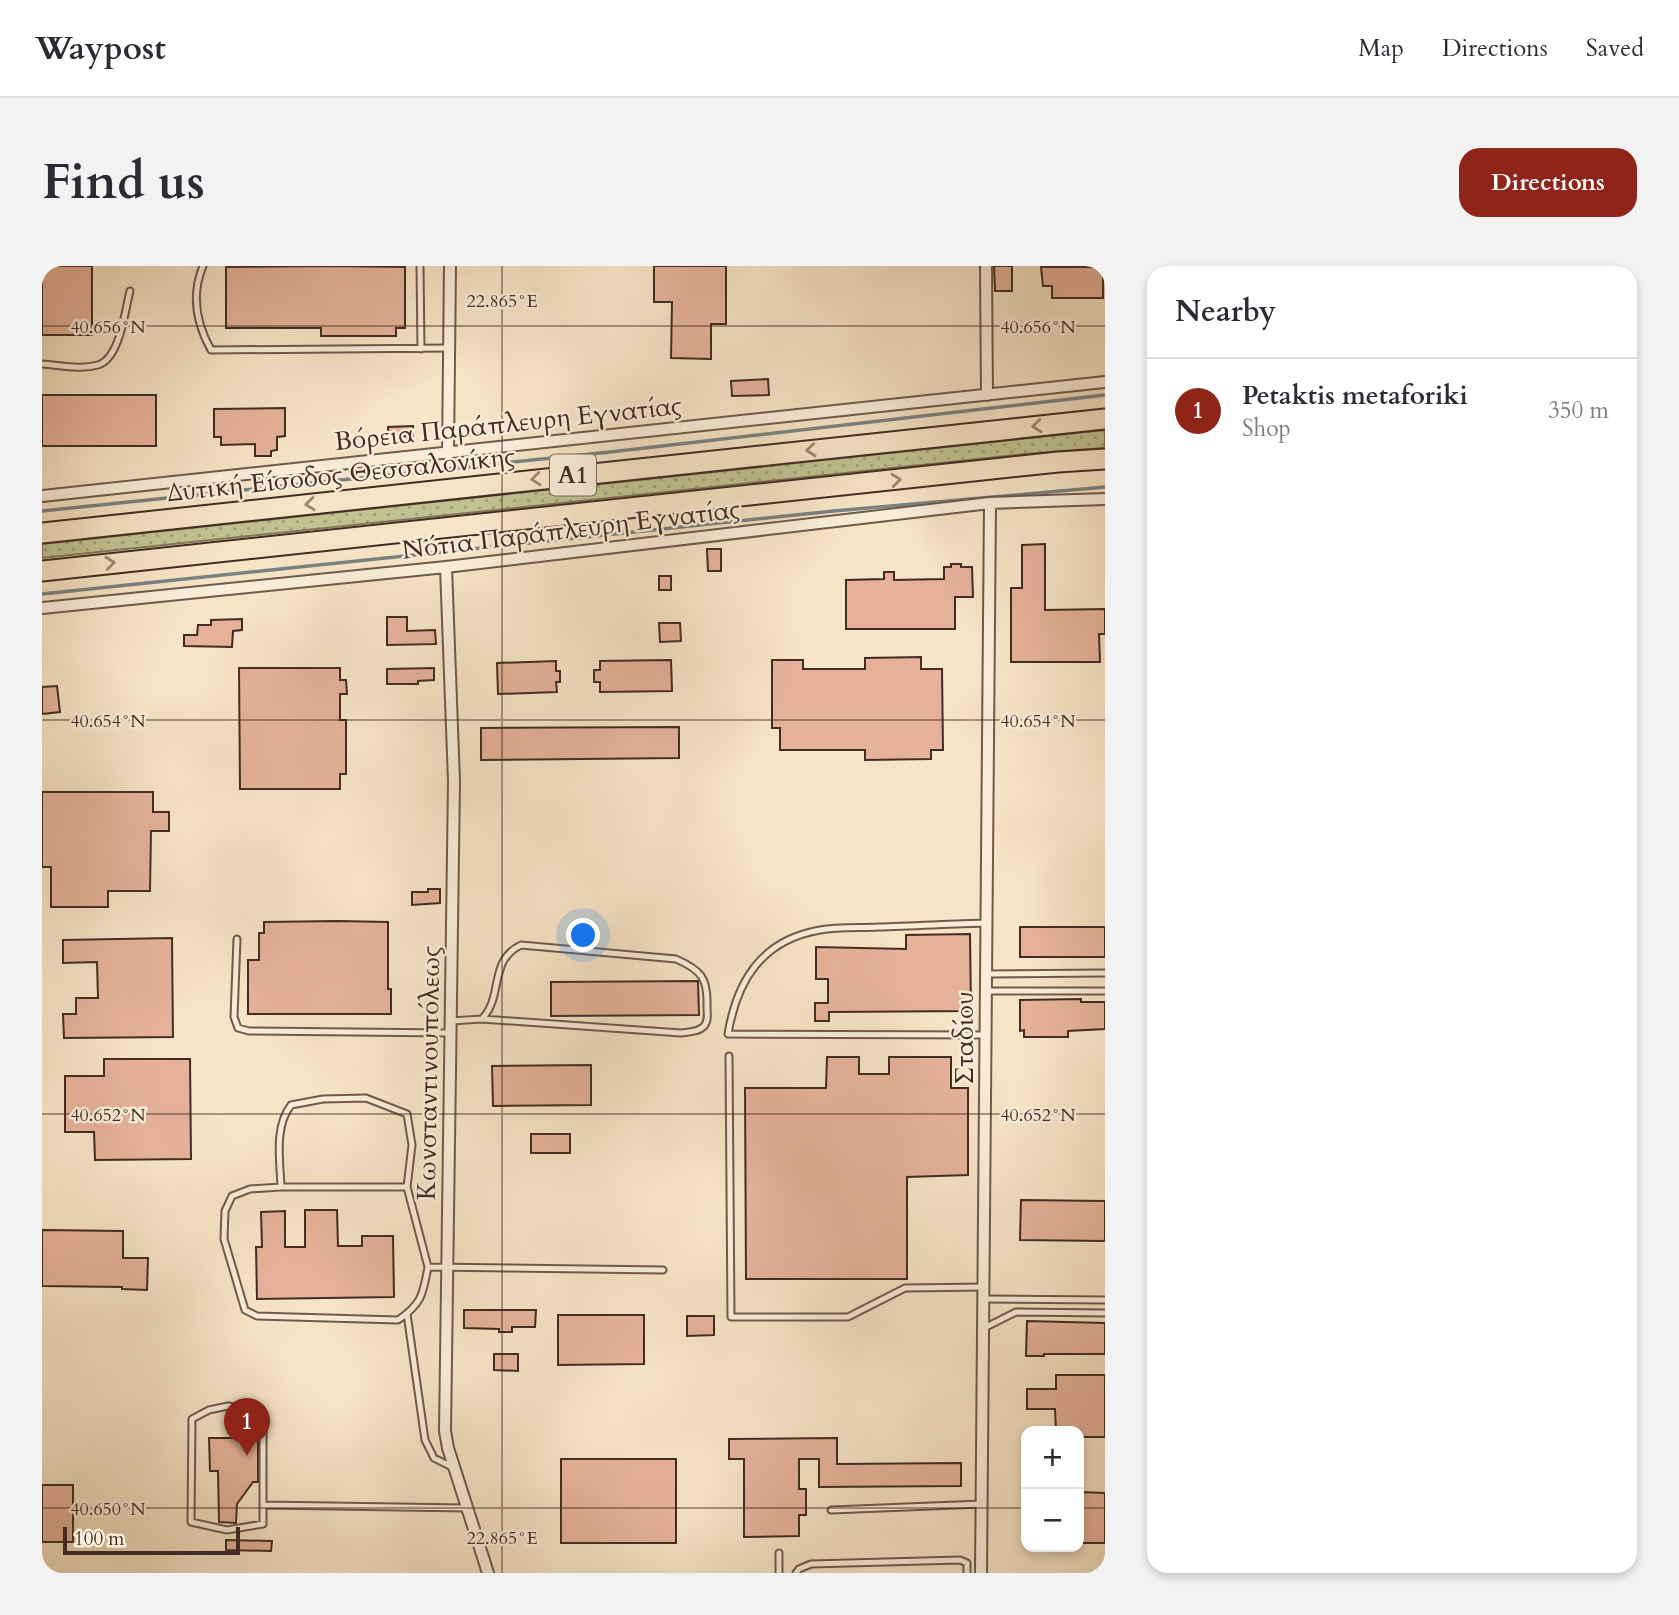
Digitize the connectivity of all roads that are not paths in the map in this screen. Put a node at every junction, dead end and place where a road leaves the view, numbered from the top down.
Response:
1 (203, 266) edge
2 (420, 266) edge
3 (450, 266) edge
4 (986, 266) edge
5 (130, 291) dead end
6 (451, 348) junction
7 (421, 349) junction
8 (42, 364) edge
9 (1105, 383) edge
10 (987, 395) junction
11 (1105, 419) edge
12 (448, 454) junction
13 (1105, 459) edge
14 (42, 496) edge
15 (1105, 499) edge
16 (990, 503) junction
17 (42, 533) edge
18 (446, 567) junction
19 (42, 570) edge
20 (42, 608) edge
21 (987, 923) junction
22 (237, 939) dead end
23 (1105, 973) edge
24 (987, 974) junction
25 (987, 991) junction
26 (1105, 991) edge
27 (482, 1019) junction
28 (451, 1027) junction
29 (987, 1035) junction
30 (729, 1056) dead end
31 (281, 1186) junction
32 (407, 1186) junction
33 (428, 1268) junction
34 (448, 1268) junction
35 (663, 1270) dead end
36 (985, 1287) junction
37 (985, 1299) junction
38 (1105, 1300) edge
39 (1105, 1313) edge
40 (407, 1314) junction
41 (985, 1328) junction
42 (454, 1468) junction
43 (982, 1504) junction
44 (263, 1505) junction
45 (466, 1508) junction
46 (831, 1510) dead end
47 (779, 1553) dead end
48 (488, 1573) edge
49 (779, 1573) edge
50 (796, 1573) edge
51 (967, 1573) edge
52 (981, 1573) edge

1 - 7 lane
2 - 7 lane
3 - 6 street
4 - 10 street
5 - 8 lane
6 - 7 lane
6 - 12 street
9 - 10 street, Βόρεια Παράπλευρη Εγνατίας
10 - 12 street, Βόρεια Παράπλευρη Εγνατίας
11 -> 17 highway, Δυτική Είσοδος Θεσσαλονίκης / Α1
12 - 14 street, Βόρεια Παράπλευρη Εγνατίας
19 -> 13 highway, Α1
15 - 16 street, Νότια Παράπλευρη Εγνατίας
16 - 18 street, Νότια Παράπλευρη Εγνατίας
16 - 21 street, Σταδίου
18 - 20 street, Νότια Παράπλευρη Εγνατίας
18 - 28 street, Κωνσταντινουπόλεως
21 - 24 street, Σταδίου
21 - 29 lane
22 - 28 lane
23 - 24 lane
24 - 25 street, Σταδίου
25 - 26 lane
25 - 29 street, Σταδίου
27 - 27 lane
27 - 28 lane
28 - 34 street, Κωνσταντινουπόλεως
29 - 36 street, Σταδίου
30 - 36 lane
31 - 32 lane
31 - 32 lane
31 - 40 lane
32 - 33 lane
33 - 34 lane
33 - 40 lane
34 - 35 lane
34 - 42 street, Κωνσταντινουπόλεως
36 - 37 street, Σταδίου
37 - 38 lane
37 - 41 street, Σταδίου
39 - 41 lane
40 - 42 lane
41 - 43 street, Σταδίου
42 - 45 street, Κωνσταντινουπόλεως
43 - 46 lane
43 - 52 street, Σταδίου
44 - 44 lane
44 - 45 lane
45 - 48 street, Κωνσταντινουπόλεως
47 - 49 lane
50 - 51 lane

